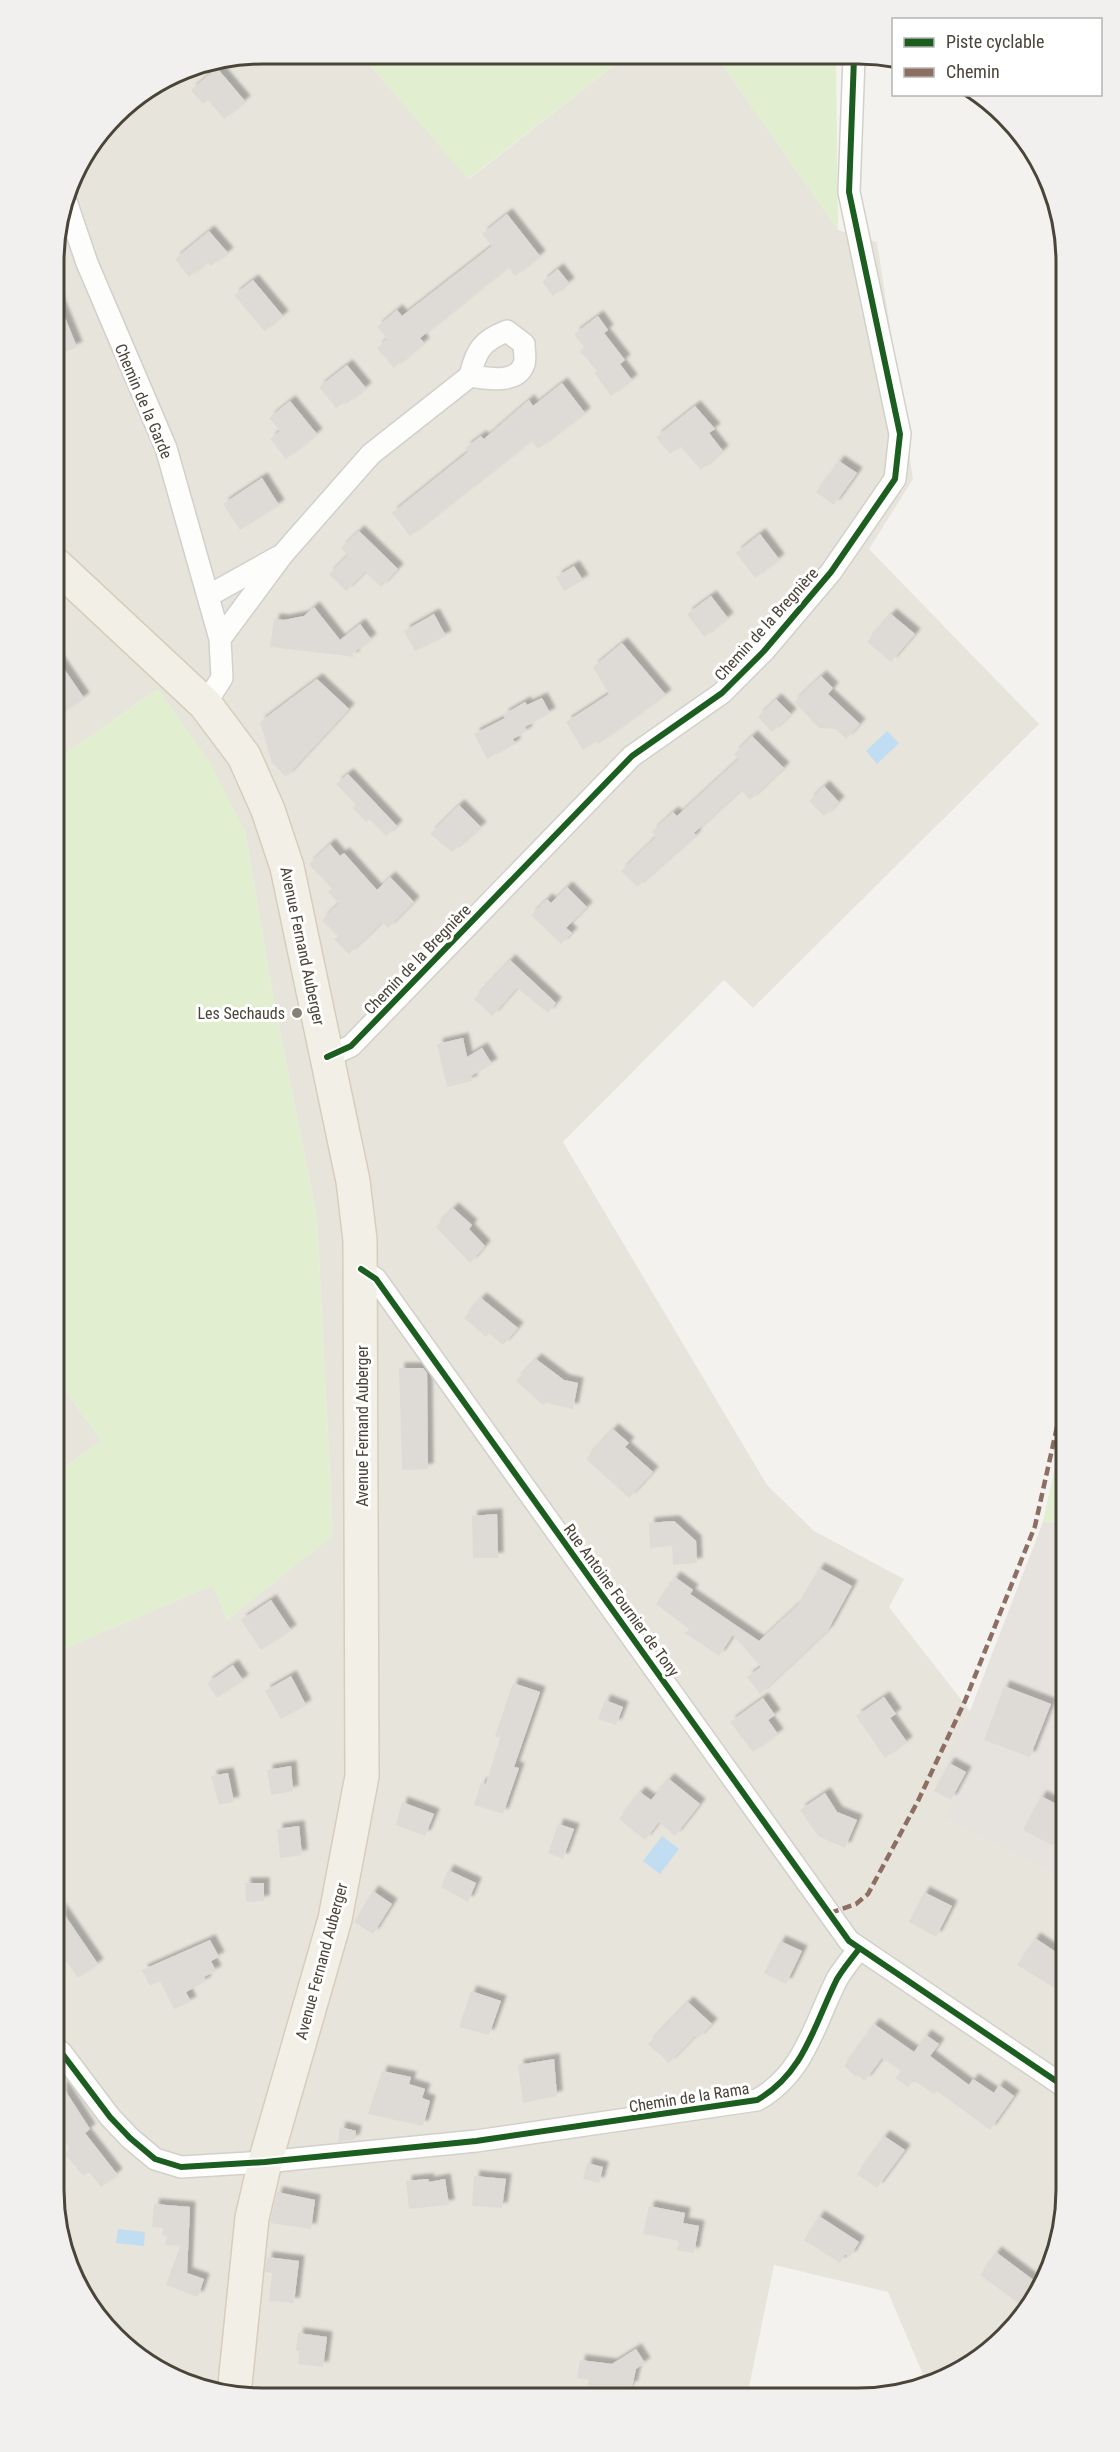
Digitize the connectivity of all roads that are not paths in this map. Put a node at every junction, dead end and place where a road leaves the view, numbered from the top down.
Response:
1 (854, 64) edge
2 (70, 213) edge
3 (470, 376) dead end
4 (283, 554) junction
5 (65, 573) edge
6 (208, 596) junction
7 (220, 639) junction
8 (205, 704) junction
9 (327, 1057) junction
10 (361, 1269) junction
11 (859, 1949) junction
12 (64, 2056) edge
13 (1055, 2080) edge
14 (265, 2162) junction
15 (235, 2380) edge

1 - 9 street, Chemin de la Bregnière
2 - 6 street, Chemin de la Garde
3 - 4 street
4 - 6 street
4 - 7 street
5 - 8 main road, Avenue Fernand Auberger
6 - 7 street, Chemin de la Garde
7 - 8 street, Chemin de la Garde
8 - 9 main road, Avenue Fernand Auberger
9 - 10 main road, Avenue Fernand Auberger
10 - 11 street, Rue Antoine Fournier de Tony
10 - 14 main road, Avenue Fernand Auberger
11 - 13 street
11 - 14 street, Chemin de la Rama
12 - 14 street, Chemin de la Rama
14 - 15 main road, Avenue Fernand Auberger

